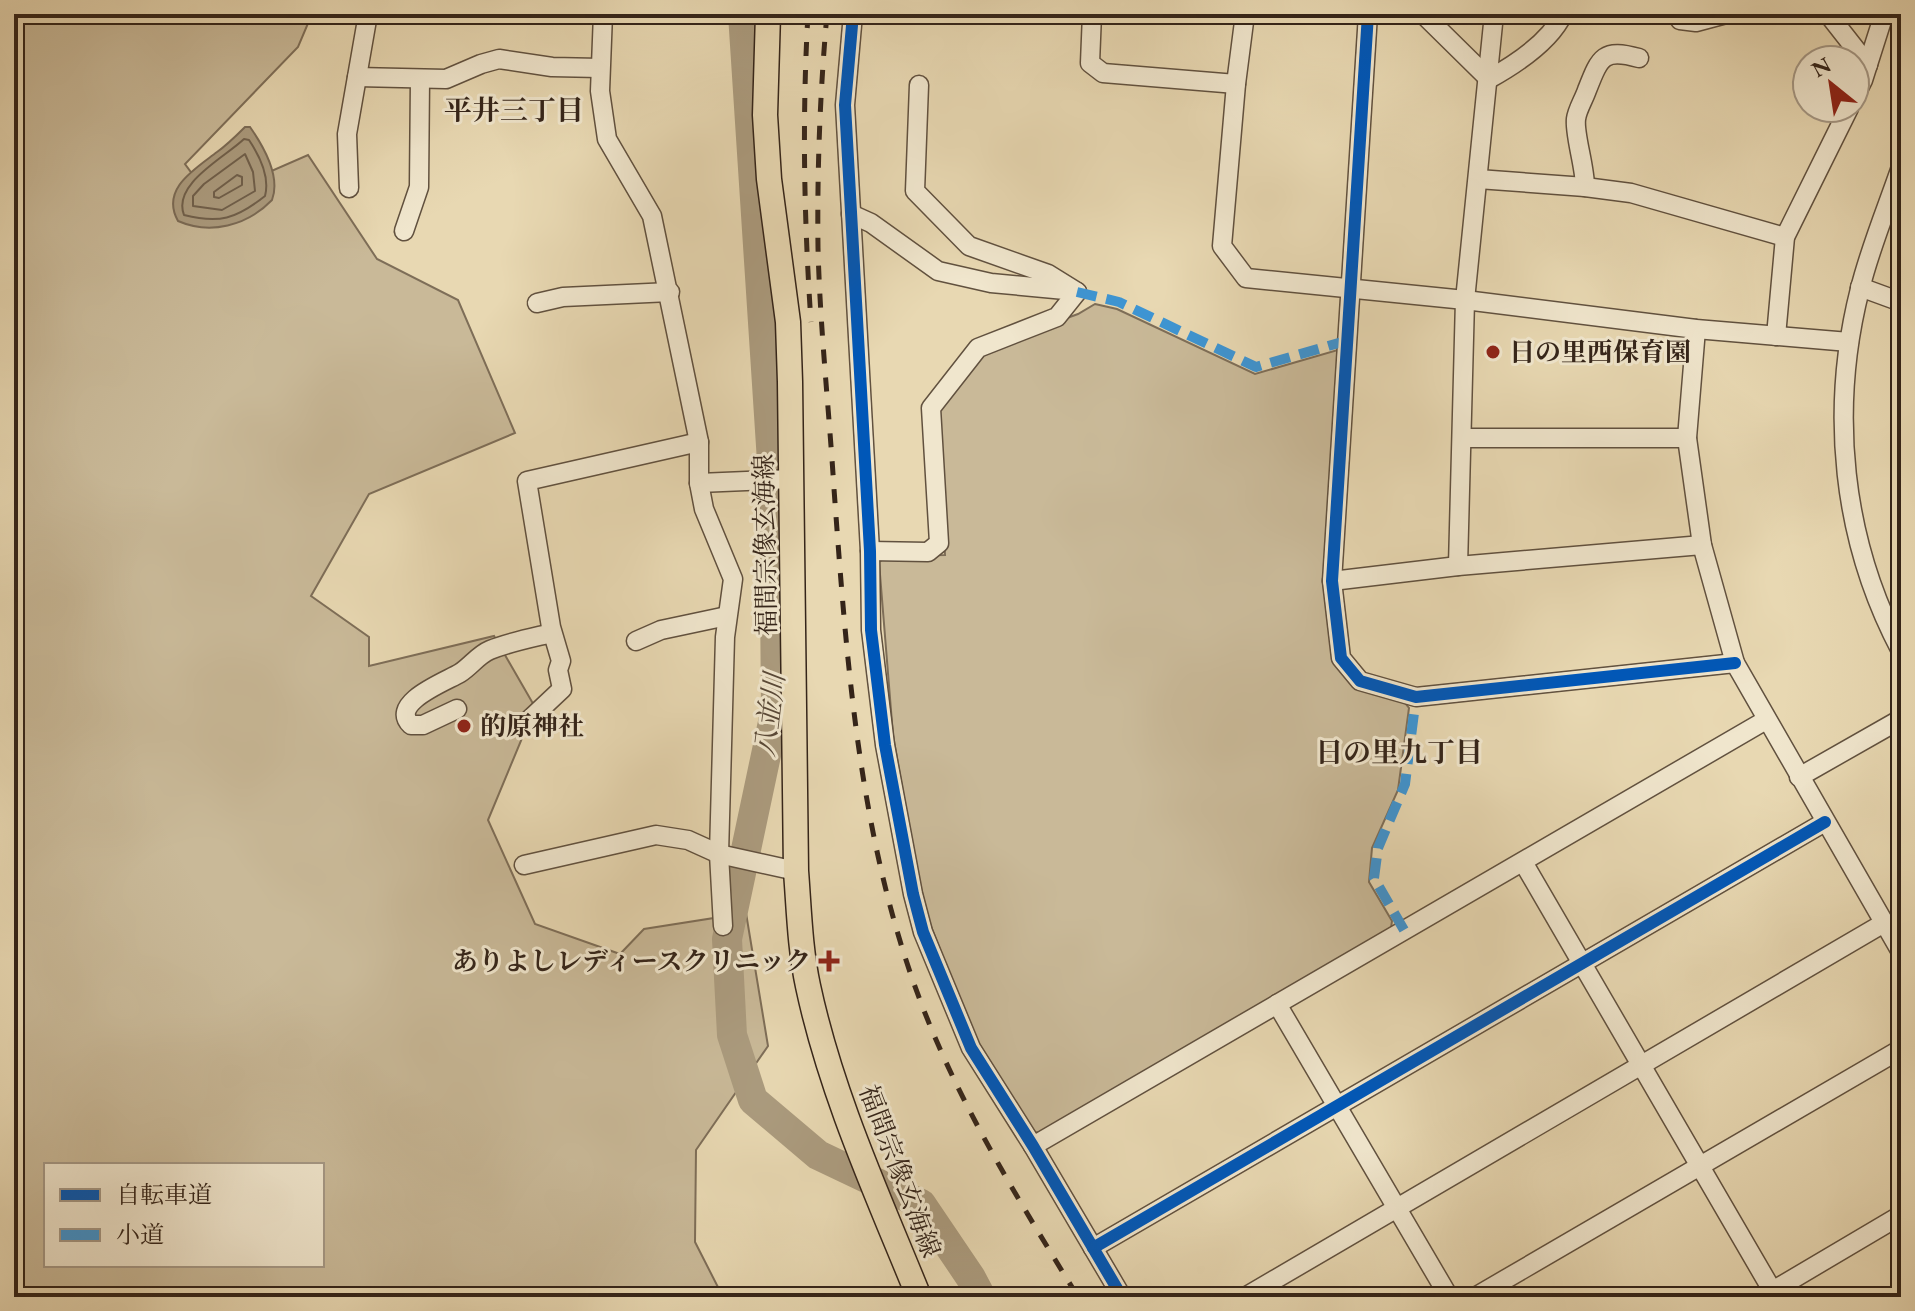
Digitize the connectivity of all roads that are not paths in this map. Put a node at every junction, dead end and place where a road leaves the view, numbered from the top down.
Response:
1 (368, 14) edge
2 (603, 14) edge
3 (768, 14) edge
4 (853, 14) edge
5 (1092, 14) edge
6 (1245, 14) edge
7 (1368, 14) edge
8 (1423, 14) edge
9 (1494, 14) edge
10 (1563, 14) edge
11 (1676, 14) edge
12 (1726, 14) edge
13 (1828, 14) edge
14 (1884, 14) edge
15 (1852, 44) edge
16 (1871, 55) edge
17 (1639, 58) dead end
18 (600, 68) junction
19 (357, 77) junction
20 (420, 79) junction
21 (1489, 79) junction
22 (1236, 84) junction
23 (919, 85) dead end
24 (1841, 124) edge
25 (1901, 167) edge
26 (1478, 179) junction
27 (1585, 187) junction
28 (349, 188) dead end
29 (851, 214) junction
30 (404, 231) dead end
31 (1785, 237) junction
32 (1860, 287) junction
33 (1352, 290) junction
34 (670, 292) junction
35 (1077, 292) junction
36 (1465, 300) junction
37 (1901, 302) edge
38 (537, 303) dead end
39 (1696, 329) junction
40 (1776, 336) junction
41 (1849, 342) junction
42 (1463, 438) junction
43 (1687, 438) junction
44 (699, 442) junction
45 (785, 479) junction
46 (699, 483) junction
47 (1702, 545) junction
48 (870, 551) junction
49 (1458, 566) junction
50 (1332, 581) junction
51 (727, 616) junction
52 (552, 633) junction
53 (636, 641) dead end
54 (1901, 651) edge
55 (1735, 663) junction
56 (457, 709) dead end
57 (1901, 719) edge
58 (1766, 720) junction
59 (528, 721) dead end
60 (1799, 777) junction
61 (1825, 822) junction
62 (719, 854) junction
63 (1523, 862) junction
64 (524, 865) dead end
65 (796, 871) junction
66 (1884, 923) junction
67 (723, 926) dead end
68 (1901, 952) edge
69 (1581, 963) junction
70 (1277, 1004) junction
71 (1901, 1049) edge
72 (1641, 1065) junction
73 (1338, 1106) junction
74 (1033, 1146) junction
75 (1699, 1165) junction
76 (1398, 1208) junction
77 (1901, 1215) edge
78 (1093, 1248) junction
79 (1770, 1295) edge
80 (919, 1297) edge
81 (1122, 1297) edge
82 (1245, 1297) edge
83 (1449, 1297) edge
84 (1475, 1297) edge

1 - 19 street
2 - 18 street
3 - 45 main road, 福間宗像玄海線
4 - 29 street
5 - 22 street
6 - 22 street
7 - 33 street
8 - 21 street
9 - 21 street
10 - 21 street
11 - 12 street
13 - 15 street
14 - 16 street
17 - 27 street
18 - 20 street
18 - 34 street
19 - 20 street
19 - 28 street
20 - 30 street
21 - 26 street
22 - 33 street
23 - 35 street
24 - 31 street
25 - 32 street
26 - 27 street
26 - 36 street
27 - 31 street
29 - 35 street
29 - 48 street
31 - 40 street
32 - 37 street
32 - 41 street
33 - 36 street
33 - 50 street
34 - 38 street
34 - 44 street
35 - 48 street
36 - 39 street
36 - 42 street
39 - 40 street
39 - 43 street
40 - 41 street
41 - 54 street
42 - 43 street
42 - 49 street
43 - 47 street
44 - 46 street
44 - 52 street
45 - 46 street
45 - 65 main road, 福間宗像玄海線
46 - 51 street
47 - 49 street
47 - 55 street
48 - 74 street
49 - 50 street
50 - 55 street
51 - 53 street
51 - 62 street
52 - 56 street
52 - 59 street
55 - 58 street
57 - 60 street
58 - 60 street
58 - 63 street
60 - 61 street
61 - 66 street
61 - 69 street
62 - 64 street
62 - 65 street
62 - 67 street
63 - 69 street
63 - 70 street
65 - 80 main road, 福間宗像玄海線
66 - 68 street
66 - 72 street
69 - 72 street
69 - 73 street
70 - 73 street
70 - 74 street
71 - 75 street
72 - 75 street
72 - 76 street
73 - 76 street
73 - 78 street
74 - 78 street
75 - 79 street
75 - 84 street
76 - 82 street
76 - 83 street
77 - 79 street
78 - 81 street

